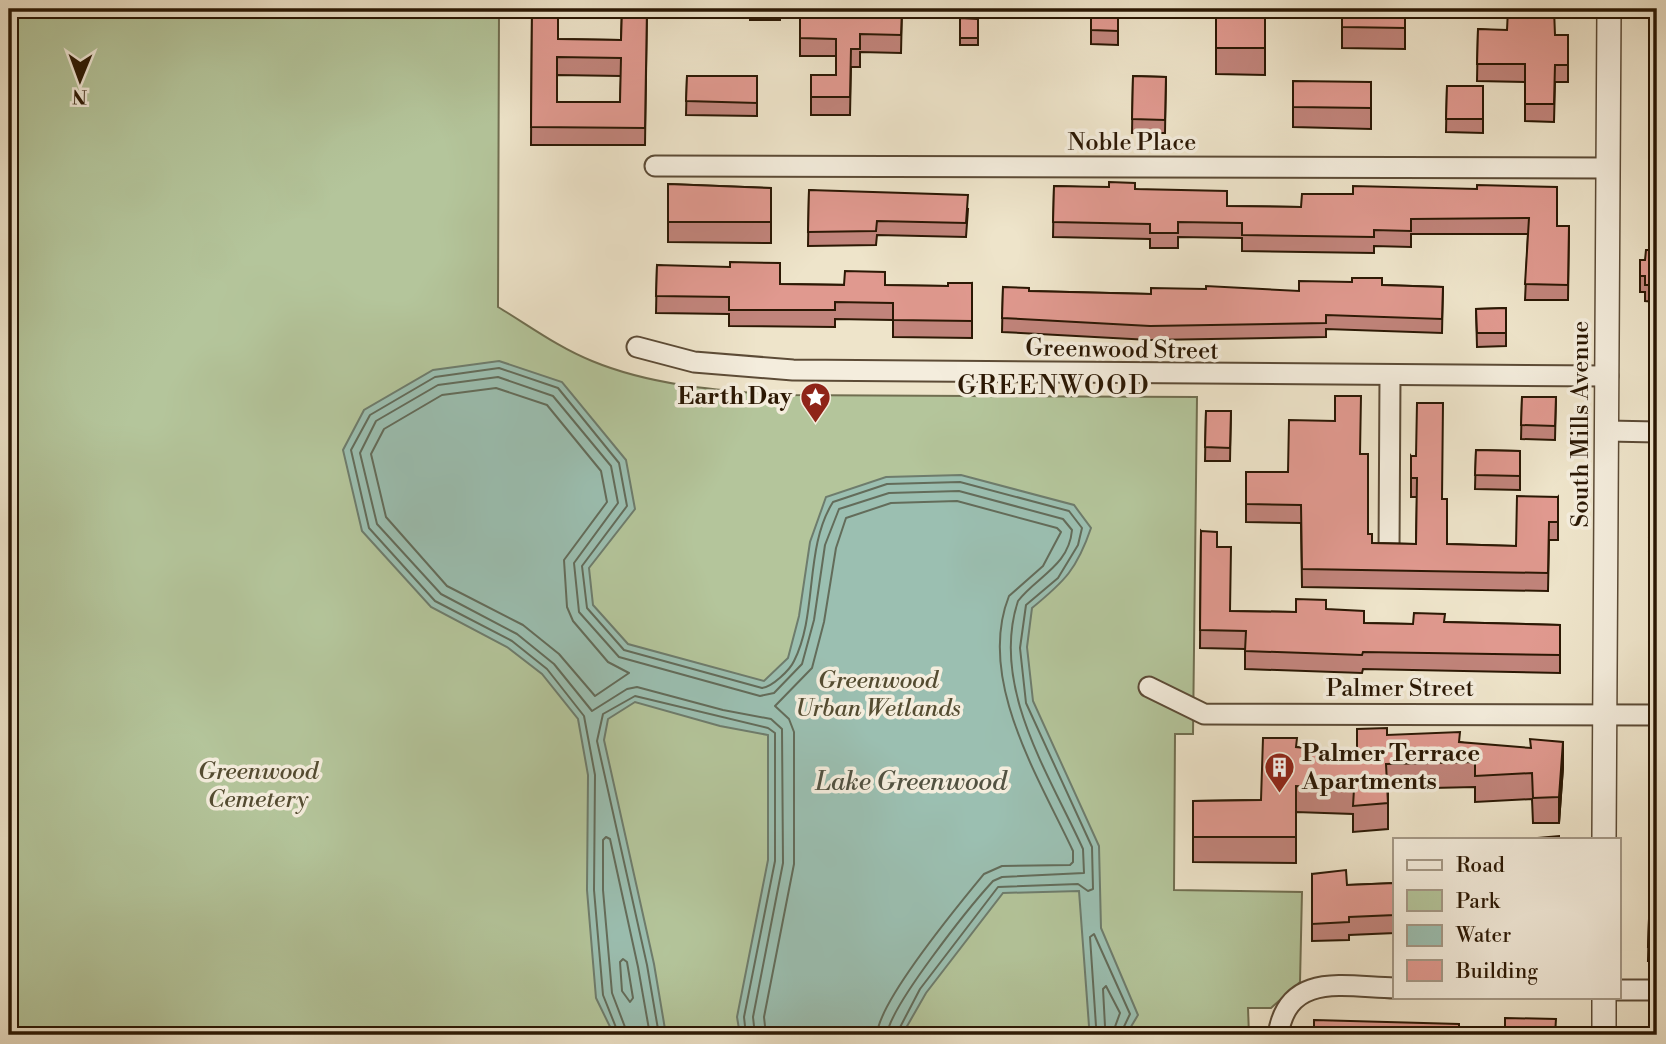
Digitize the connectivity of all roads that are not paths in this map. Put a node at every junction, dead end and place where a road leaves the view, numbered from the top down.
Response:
1 (1609, 9) edge
2 (655, 166) dead end
3 (1609, 168) junction
4 (637, 347) dead end
5 (1608, 376) junction
6 (1390, 377) junction
7 (1608, 431) junction
8 (1657, 432) edge
9 (1389, 552) edge
10 (1149, 687) dead end
11 (1604, 714) junction
12 (1657, 715) edge
13 (1604, 838) edge
14 (1393, 988) edge
15 (1620, 990) edge
16 (1657, 990) edge
17 (1604, 998) edge
18 (1278, 1035) edge
19 (1604, 1035) edge

1 - 3 street, South Mills Avenue
2 - 3 street, Noble Place
3 - 5 street, South Mills Avenue
4 - 6 street, Greenwood Street
5 - 6 street, Greenwood Street
5 - 7 street, South Mills Avenue
6 - 9 street
7 - 8 street
7 - 11 street, South Mills Avenue
10 - 11 street, Palmer Street
11 - 12 street, Palmer Street
11 - 13 street, South Mills Avenue
14 - 18 street
15 - 16 street
17 - 19 street

